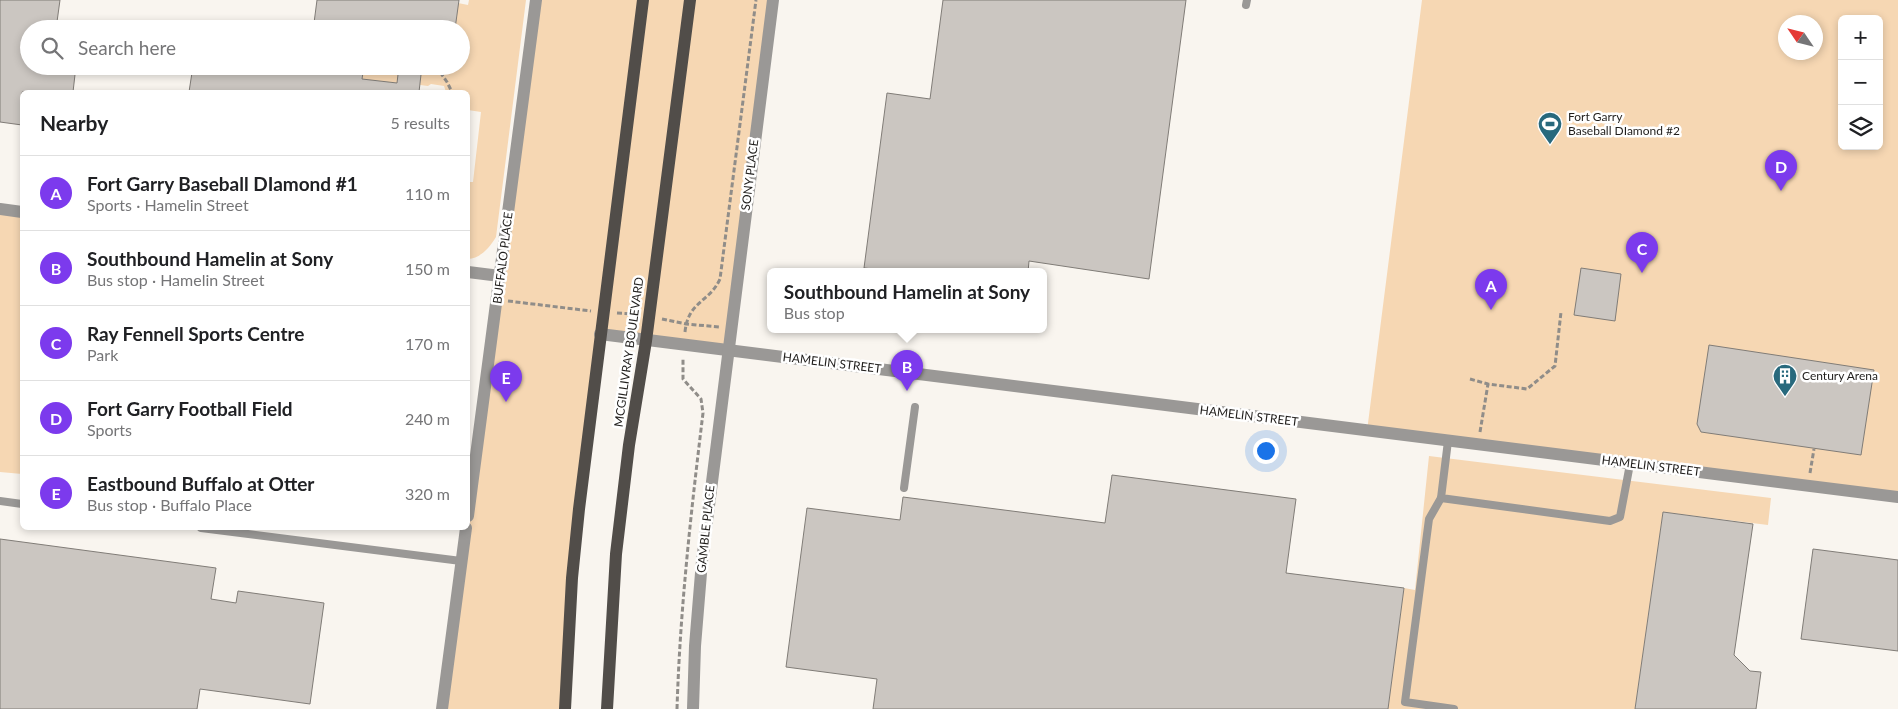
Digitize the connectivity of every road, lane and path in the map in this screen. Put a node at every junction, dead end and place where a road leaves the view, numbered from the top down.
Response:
1 (536, 0) edge
2 (643, 0) edge
3 (690, 0) edge
4 (756, 0) edge
5 (773, 0) edge
6 (442, 75) edge
7 (451, 90) edge
8 (0, 210) edge
9 (20, 212) edge
10 (470, 272) edge
11 (500, 276) junction
12 (497, 300) junction
13 (595, 312) dead end
14 (1561, 312) dead end
15 (609, 313) dead end
16 (642, 315) dead end
17 (657, 318) dead end
18 (686, 324) junction
19 (730, 328) junction
20 (600, 334) junction
21 (646, 341) junction
22 (728, 350) junction
23 (682, 368) dead end
24 (1470, 379) dead end
25 (1488, 384) junction
26 (915, 407) dead end
27 (1448, 441) junction
28 (1478, 445) junction
29 (1814, 449) dead end
30 (1630, 464) junction
31 (1808, 486) junction
32 (904, 488) dead end
33 (1898, 497) edge
34 (1441, 498) junction
35 (0, 501) edge
36 (470, 501) edge
37 (20, 504) edge
38 (217, 530) edge
39 (466, 530) edge
40 (461, 561) junction
41 (442, 709) edge
42 (566, 709) edge
43 (607, 709) edge
44 (677, 709) edge
45 (693, 709) edge
46 (1454, 709) edge

1 - 11 street, BUFFALO PLACE
2 - 20 main road
3 - 21 main road, MCGILLIVRAY BOULEVARD
4 - 18 path
5 - 19 street, SONY PLACE
6 - 7 path
8 - 9 street
10 - 11 street
11 - 12 street, BUFFALO PLACE
12 - 13 path
12 - 36 street, BUFFALO PLACE
14 - 25 path
15 - 16 path
17 - 18 path
18 - 19 path
19 - 22 street, SONY PLACE
20 - 21 street, HAMELIN STREET
20 - 42 main road
21 - 22 street, HAMELIN STREET
21 - 43 main road, MCGILLIVRAY BOULEVARD
22 - 27 street, HAMELIN STREET
22 - 45 street, GAMBLE PLACE
23 - 44 path
24 - 25 path
25 - 28 path
26 - 32 lane
27 - 28 street, HAMELIN STREET
27 - 34 lane
28 - 30 street, HAMELIN STREET
29 - 31 path
30 - 31 street, HAMELIN STREET
30 - 34 lane
31 - 33 street, HAMELIN STREET
34 - 46 lane
35 - 37 lane
38 - 40 lane
39 - 40 street
40 - 41 street

